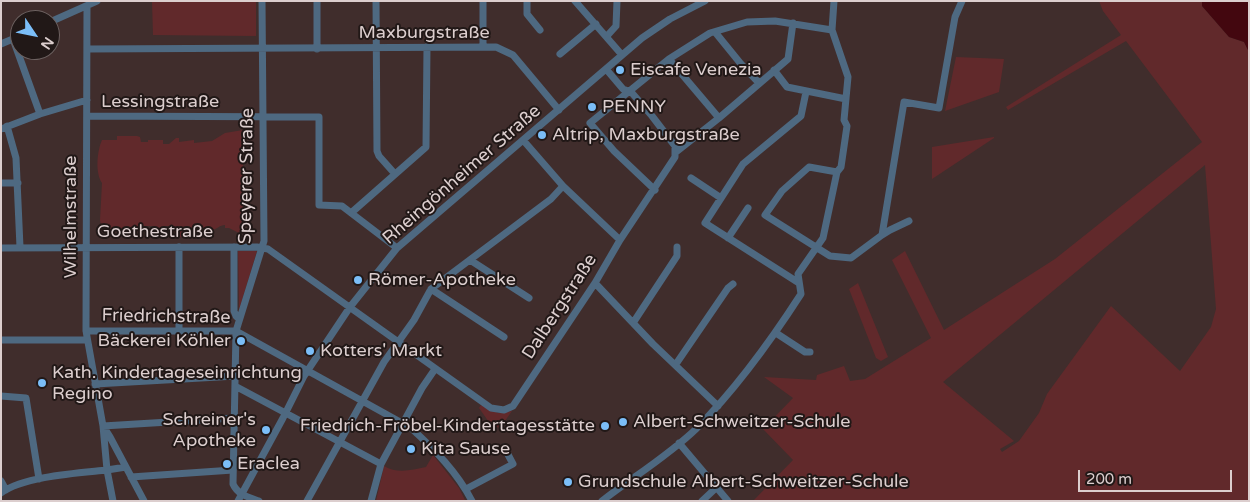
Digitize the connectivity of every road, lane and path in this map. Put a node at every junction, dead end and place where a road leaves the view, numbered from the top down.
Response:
1 (97, 1) edge
2 (262, 1) edge
3 (317, 1) edge
4 (376, 1) edge
5 (483, 1) edge
6 (527, 1) edge
7 (575, 1) edge
8 (617, 1) edge
9 (705, 1) edge
10 (834, 1) edge
11 (962, 1) edge
12 (693, 3) edge
13 (87, 6) junction
14 (60, 18) edge
15 (793, 23) junction
16 (596, 24) junction
17 (540, 30) dead end
18 (832, 30) junction
19 (715, 32) junction
20 (607, 36) junction
21 (483, 46) junction
22 (427, 47) junction
23 (376, 48) junction
24 (263, 49) junction
25 (317, 49) junction
26 (87, 50) junction
27 (560, 54) dead end
28 (622, 55) junction
29 (669, 59) junction
30 (23, 60) edge
31 (606, 69) junction
32 (774, 70) junction
33 (759, 83) junction
34 (628, 91) junction
35 (806, 92) junction
36 (846, 99) junction
37 (87, 100) junction
38 (559, 110) junction
39 (40, 114) junction
40 (87, 116) junction
41 (262, 117) junction
42 (719, 118) junction
43 (4, 128) edge
44 (523, 140) junction
45 (676, 152) junction
46 (837, 172) junction
47 (395, 174) junction
48 (691, 178) dead end
49 (1, 183) edge
50 (18, 183) junction
51 (563, 186) junction
52 (654, 190) junction
53 (721, 198) junction
54 (748, 208) dead end
55 (351, 213) junction
56 (909, 222) dead end
57 (882, 235) junction
58 (728, 238) junction
59 (620, 240) junction
60 (20, 247) junction
61 (86, 247) junction
62 (234, 247) junction
63 (263, 247) junction
64 (676, 247) dead end
65 (1, 248) edge
66 (179, 248) junction
67 (397, 248) junction
68 (816, 248) junction
69 (470, 260) junction
70 (595, 284) junction
71 (733, 284) dead end
72 (799, 284) junction
73 (431, 289) junction
74 (529, 298) dead end
75 (350, 307) junction
76 (239, 319) junction
77 (633, 323) junction
78 (86, 331) junction
79 (179, 331) junction
80 (236, 331) junction
81 (776, 333) junction
82 (504, 336) dead end
83 (1, 340) edge
84 (87, 340) junction
85 (398, 342) junction
86 (810, 352) dead end
87 (676, 364) junction
88 (435, 369) junction
89 (308, 371) junction
90 (236, 376) junction
91 (95, 384) junction
92 (236, 386) junction
93 (1, 396) edge
94 (362, 400) junction
95 (718, 406) junction
96 (285, 412) junction
97 (235, 418) junction
98 (403, 423) junction
99 (103, 426) junction
100 (339, 442) junction
101 (679, 443) junction
102 (504, 447) dead end
103 (381, 464) junction
104 (126, 467) junction
105 (107, 470) junction
106 (234, 470) junction
107 (131, 477) junction
108 (39, 479) junction
109 (1, 481) edge
110 (717, 487) junction
111 (466, 489) junction
112 (3, 492) edge
113 (239, 497) edge
114 (113, 501) edge
115 (144, 501) edge
116 (258, 501) edge
117 (307, 501) edge
118 (372, 501) edge
119 (472, 501) edge
120 (602, 501) edge
121 (702, 501) edge
122 (728, 501) edge

1 - 13 street
2 - 24 street, Speyerer Straße
3 - 25 street
4 - 23 street
5 - 21 street
6 - 17 street
7 - 16 street
8 - 20 street
9 - 12 street, Rheingönheimer Straße
10 - 18 street
11 - 57 street
12 - 28 street, Rheingönheimer Straße
13 - 14 street
13 - 26 street, Wilhelmstraße
15 - 18 street
15 - 19 street
15 - 32 street
16 - 20 street
16 - 27 street
18 - 36 street
19 - 29 street
19 - 33 street
20 - 28 street
21 - 22 street, Maxburgstraße
21 - 38 street, Maxburgstraße
22 - 23 street, Maxburgstraße
22 - 47 street
23 - 25 street, Maxburgstraße
23 - 47 street
24 - 25 street, Maxburgstraße
24 - 26 street, Maxburgstraße
24 - 41 street, Speyerer Straße
26 - 37 street, Wilhelmstraße
28 - 31 street, Rheingönheimer Straße
29 - 34 street
29 - 42 street
30 - 39 street
31 - 34 street
31 - 38 street, Rheingönheimer Straße
32 - 33 street
32 - 35 street
33 - 42 street
34 - 45 street
34 - 52 street
35 - 36 street
35 - 53 street
36 - 46 street
37 - 39 street
37 - 40 street, Wilhelmstraße
38 - 44 street, Rheingönheimer Straße
39 - 43 street
40 - 41 street, Lessingstraße
40 - 61 street, Wilhelmstraße
41 - 55 street, Lessingstraße
41 - 63 street, Speyerer Straße
42 - 45 street
43 - 50 street
44 - 51 street
44 - 67 street, Rheingönheimer Straße
45 - 52 street, Dalbergstraße
46 - 68 street
46 - 68 street
47 - 55 street
48 - 53 street
49 - 50 street
50 - 60 street
51 - 59 street
51 - 69 street
52 - 59 street, Dalbergstraße
53 - 58 street
54 - 58 street
55 - 67 street
56 - 57 street
57 - 68 street
58 - 72 street
59 - 70 street, Dalbergstraße
60 - 61 street, Goethestraße
60 - 65 street, Goethestraße
61 - 66 street, Goethestraße
61 - 78 street, Wilhelmstraße
62 - 63 street, Goethestraße
62 - 66 street, Goethestraße
62 - 76 street
63 - 75 street, Goethestraße
63 - 76 street, Speyerer Straße
64 - 77 street
66 - 79 street
67 - 75 street, Rheingönheimer Straße
68 - 72 street
69 - 73 street
69 - 74 street
70 - 77 street
70 - 88 street, Dalbergstraße
71 - 87 street
72 - 81 street
73 - 82 street
73 - 85 street
75 - 85 street, Dalbergstraße
75 - 89 street, Rheingönheimer Straße
76 - 80 street, Speyerer Straße
77 - 87 street
78 - 79 street, Friedrichstraße
78 - 84 street, Wilhelmstraße
79 - 80 street, Friedrichstraße
80 - 89 street, Friedrichstraße
80 - 90 street, Speyerer Straße
81 - 86 street
81 - 95 street
83 - 84 street, Friedrichstraße
84 - 91 street, Wilhelmstraße
85 - 88 street, Dalbergstraße
85 - 94 street
87 - 95 street
88 - 98 street
89 - 94 street, Friedrichstraße
89 - 96 street, Rheingönheimer Straße
90 - 91 street
90 - 92 street, Speyerer Straße
91 - 99 street, Wilhelmstraße
92 - 96 street
92 - 97 street, Speyerer Straße
93 - 108 street
94 - 98 street, Friedrichstraße
94 - 100 street
95 - 101 street
96 - 100 street
96 - 113 street, Rheingönheimer Straße
97 - 99 street
97 - 106 street, Speyerer Straße
98 - 103 street
98 - 111 street, Friedrichstraße
99 - 104 street, Wilhelmstraße
99 - 105 street, Wilhelmstraße
100 - 103 street
100 - 117 street
101 - 110 street
101 - 120 street
102 - 111 street
103 - 118 street
104 - 105 street
104 - 107 street, Wilhelmstraße
105 - 108 street
105 - 114 street, Wilhelmstraße
106 - 107 street
106 - 113 street, Speyerer Straße
107 - 115 street, Wilhelmstraße
108 - 112 street
109 - 112 street
110 - 121 street
110 - 122 street
111 - 119 street, Friedrichstraße
113 - 116 street

